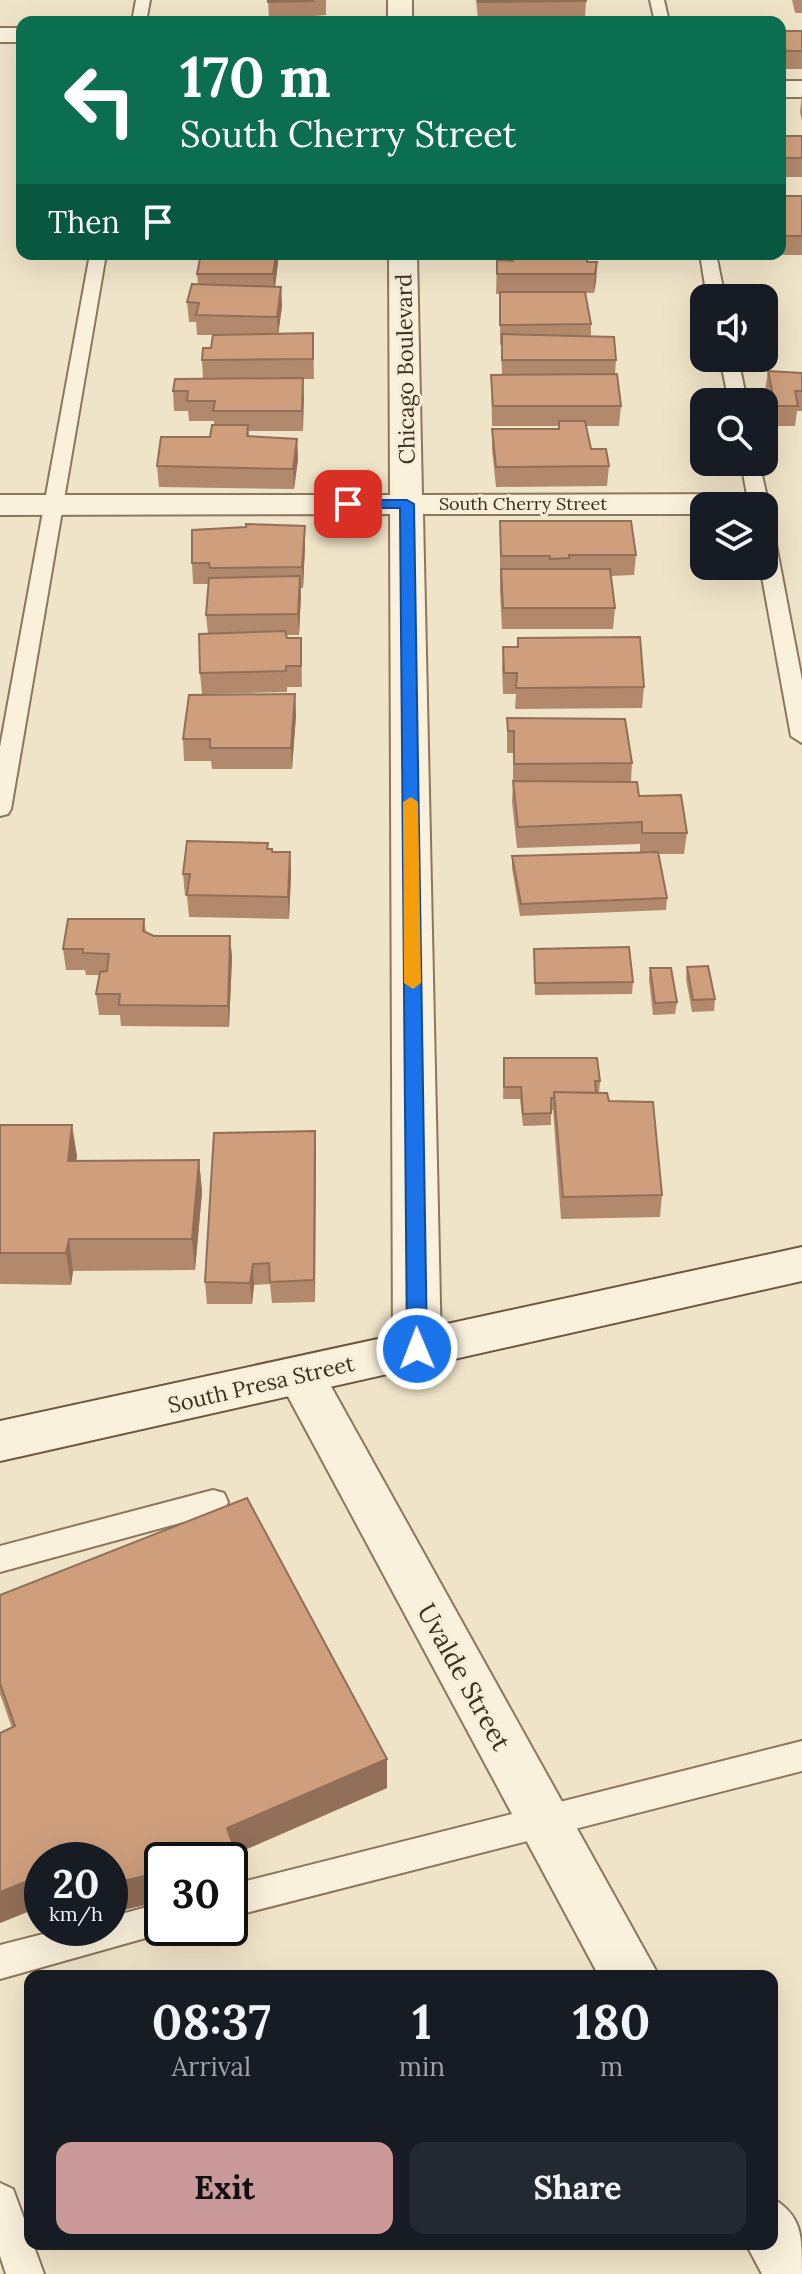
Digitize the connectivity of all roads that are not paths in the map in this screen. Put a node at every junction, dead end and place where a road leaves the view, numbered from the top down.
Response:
1 (97, 260) edge
2 (403, 260) edge
3 (709, 260) edge
4 (713, 284) edge
5 (407, 504) junction
6 (0, 505) edge
7 (54, 505) junction
8 (690, 513) edge
9 (772, 580) edge
10 (802, 736) edge
11 (0, 809) edge
12 (802, 1264) edge
13 (417, 1349) junction
14 (301, 1376) junction
15 (0, 1441) edge
16 (213, 1502) dead end
17 (0, 1559) edge
18 (802, 1756) edge
19 (542, 1820) junction
20 (248, 1896) edge
21 (144, 1924) edge
22 (0, 1962) edge
23 (627, 1970) edge
24 (0, 2202) edge
25 (778, 2241) edge
26 (25, 2274) edge
27 (797, 2274) edge

1 - 7 lane
2 - 5 street, Chicago Boulevard
3 - 4 lane
5 - 7 street, South Cherry Street
5 - 8 street, South Cherry Street
5 - 13 street, Chicago Boulevard
6 - 7 street, South Cherry Street
7 - 11 lane
9 - 10 lane
12 - 13 street, South Presa Street
13 - 14 street, South Presa Street
14 - 15 street, South Presa Street
14 - 19 street, Uvalde Street
16 - 17 lane
18 - 19 lane
19 - 20 lane
19 - 23 street, Uvalde Street
21 - 22 lane
24 - 26 lane
25 - 27 street

